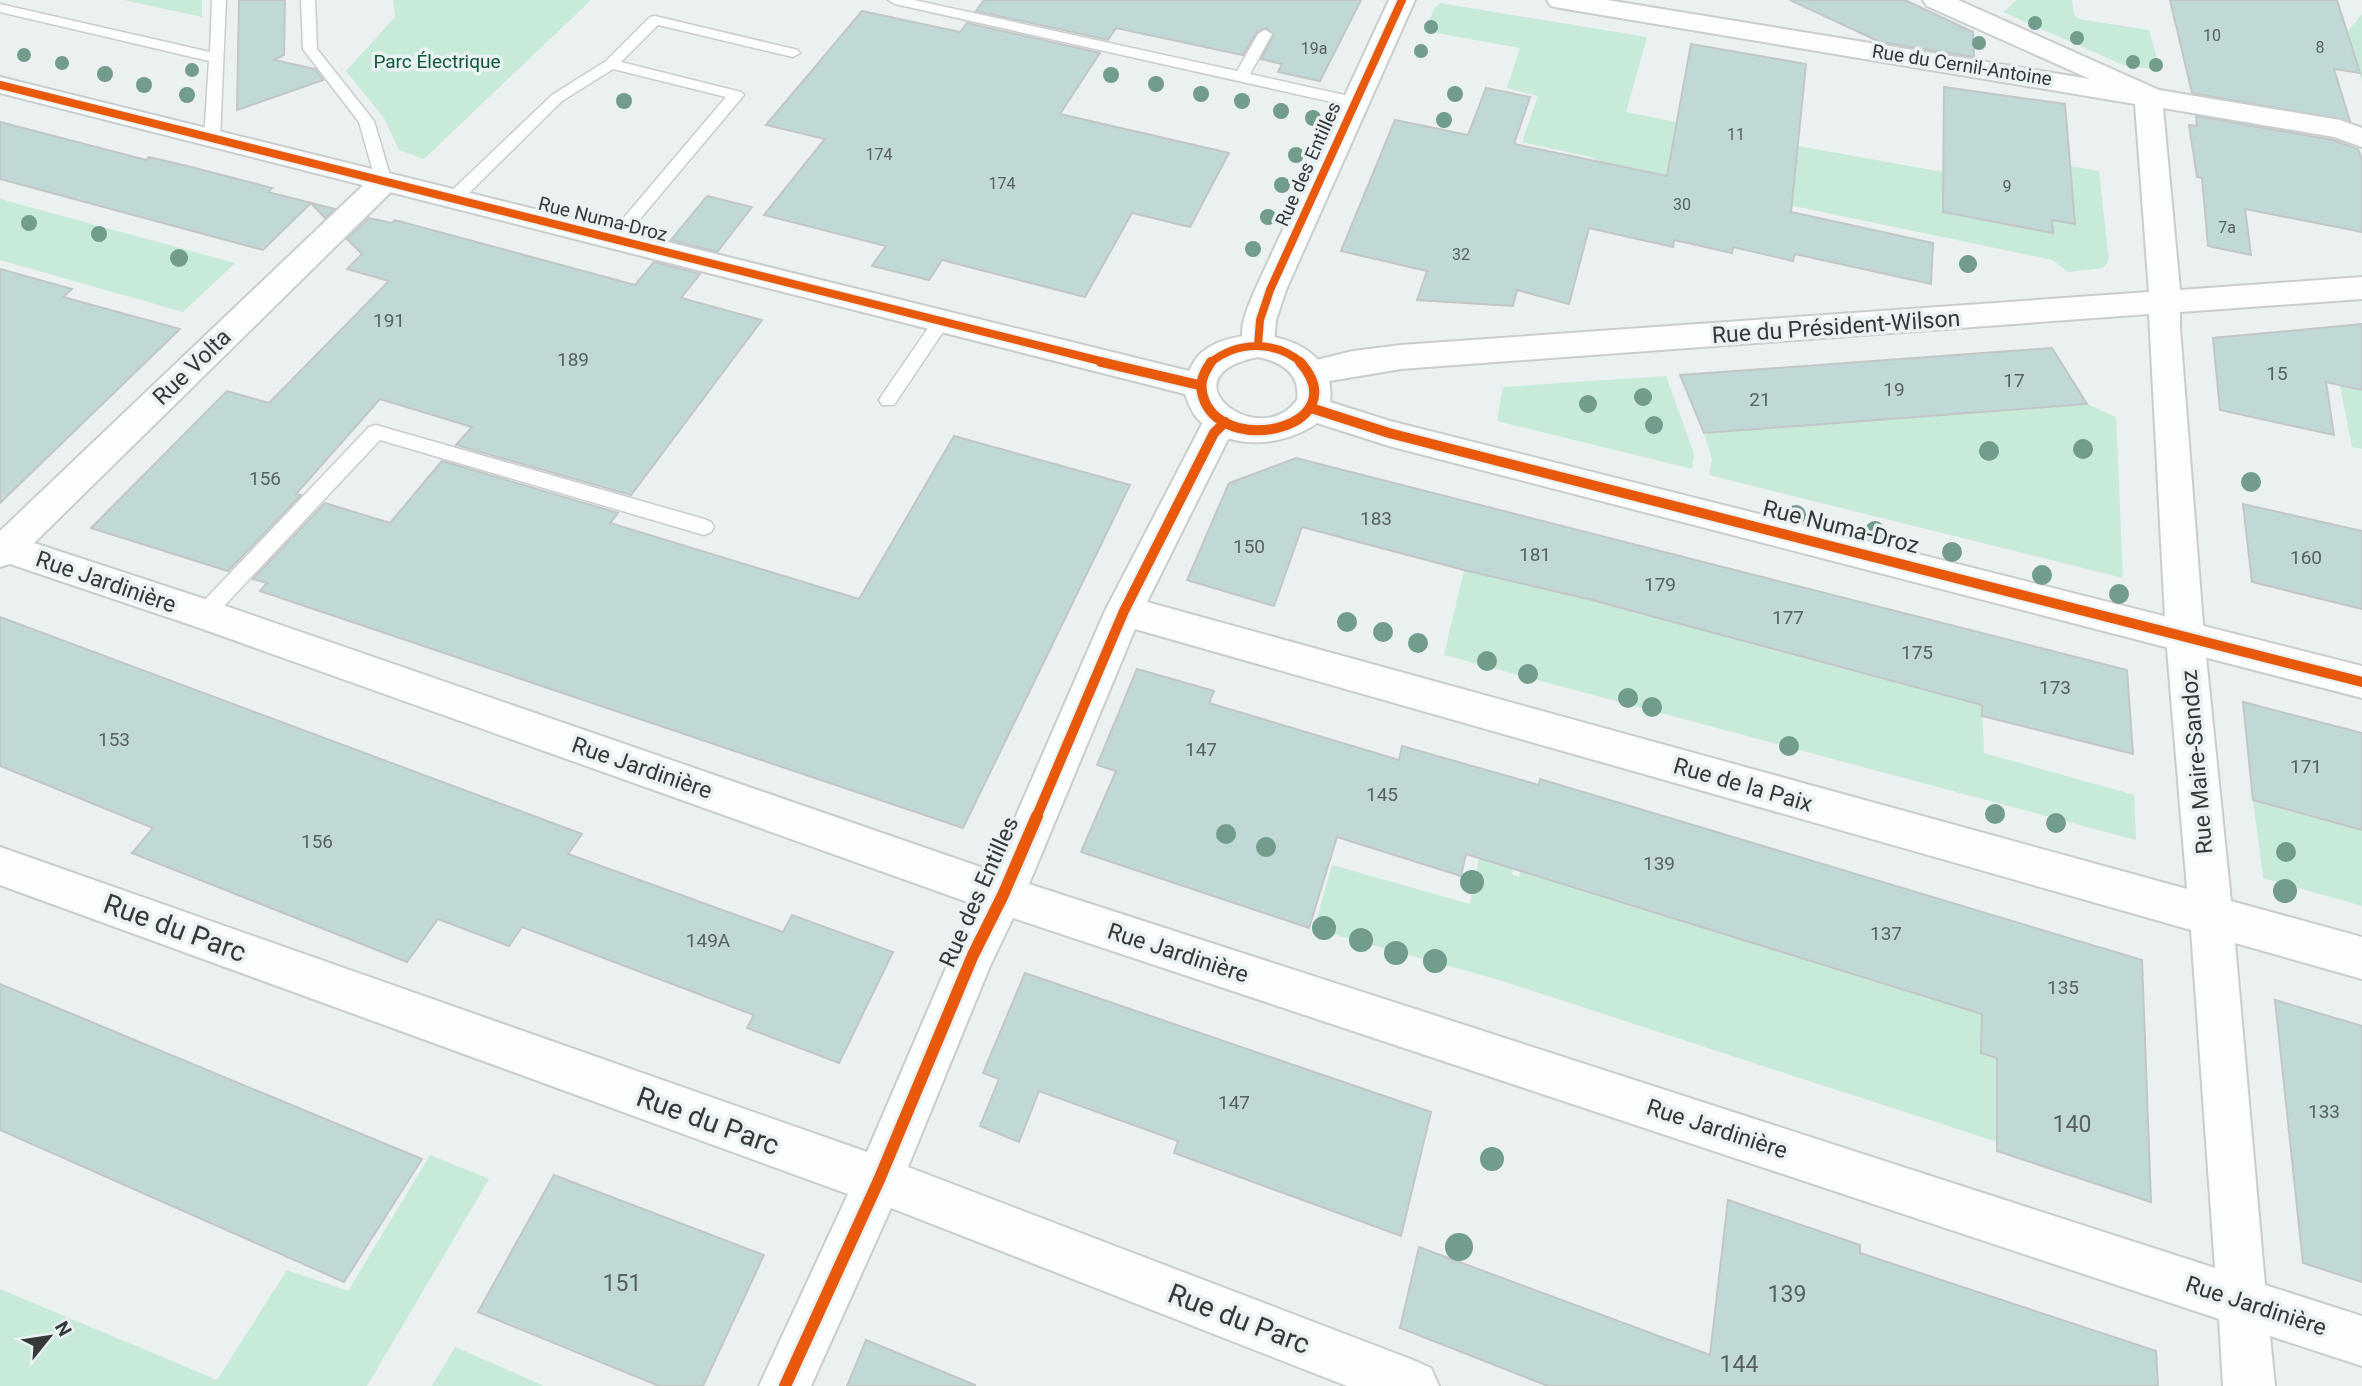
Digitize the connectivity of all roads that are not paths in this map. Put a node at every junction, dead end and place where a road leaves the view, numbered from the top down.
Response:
1 (219, 0) edge
2 (309, 0) edge
3 (895, 0) edge
4 (1402, 0) edge
5 (1560, 0) edge
6 (1936, 0) edge
7 (0, 8) edge
8 (1265, 34) dead end
9 (793, 53) dead end
10 (218, 58) junction
11 (611, 64) junction
12 (1241, 77) junction
13 (0, 85) edge
14 (2148, 95) junction
15 (1354, 102) junction
16 (2362, 138) edge
17 (212, 139) junction
18 (383, 182) junction
19 (453, 199) junction
20 (613, 240) junction
21 (2362, 288) edge
22 (2323, 291) junction
23 (2362, 299) edge
24 (2165, 302) junction
25 (941, 322) junction
26 (1258, 345) junction
27 (1312, 372) junction
28 (1199, 384) junction
29 (888, 400) dead end
30 (1311, 408) junction
31 (1225, 422) junction
32 (704, 527) dead end
33 (2, 549) edge
34 (1124, 611) junction
35 (204, 614) junction
36 (2185, 637) junction
37 (2362, 682) edge
38 (0, 866) edge
39 (1003, 895) junction
40 (2211, 916) junction
41 (2362, 958) edge
42 (878, 1180) junction
43 (2244, 1301) junction
44 (2362, 1341) edge
45 (785, 1386) edge
46 (1413, 1386) edge
47 (2249, 1386) edge

1 - 10 lane
2 - 18 lane
3 - 12 lane
4 - 15 street, Rue des Entilles
5 - 14 street, Rue du Cernil-Antoine
6 - 14 street
7 - 10 lane
8 - 12 lane
9 - 11 lane
10 - 17 lane
11 - 19 lane
11 - 20 lane
12 - 15 lane
13 - 17 street, Rue Numa-Droz
14 - 16 street, Rue du Cernil-Antoine
14 - 24 street, Rue Maire-Sandoz
15 - 26 street, Rue des Entilles
17 - 18 street, Rue Numa-Droz
18 - 19 street, Rue Numa-Droz
18 - 33 street, Rue Volta
19 - 20 street, Rue Numa-Droz
20 - 25 street, Rue Numa-Droz
21 - 22 street, Rue du Président-Wilson
22 - 23 street
22 - 24 street, Rue du Président-Wilson
24 - 27 street, Rue du Président-Wilson
24 - 36 street, Rue Maire-Sandoz
25 - 28 street, Rue Numa-Droz
25 - 29 lane
26 - 27 street
26 - 28 street
27 - 30 street
28 - 31 street
30 - 31 street
30 - 36 street, Rue Numa-Droz
31 - 34 street, Rue des Entilles
32 - 35 lane
33 - 35 street, Rue Jardinière
34 - 39 street, Rue des Entilles
34 - 40 street, Rue de la Paix
35 - 39 street, Rue Jardinière
36 - 37 street, Rue Numa-Droz
36 - 40 street, Rue Maire-Sandoz
38 - 42 street, Rue du Parc
39 - 42 street, Rue des Entilles
39 - 43 street, Rue Jardinière
40 - 41 street, Rue de la Paix
40 - 43 street, Rue Maire-Sandoz
42 - 45 street, Rue des Entilles
42 - 46 street, Rue du Parc
43 - 44 street, Rue Jardinière
43 - 47 street, Rue Maire-Sandoz

